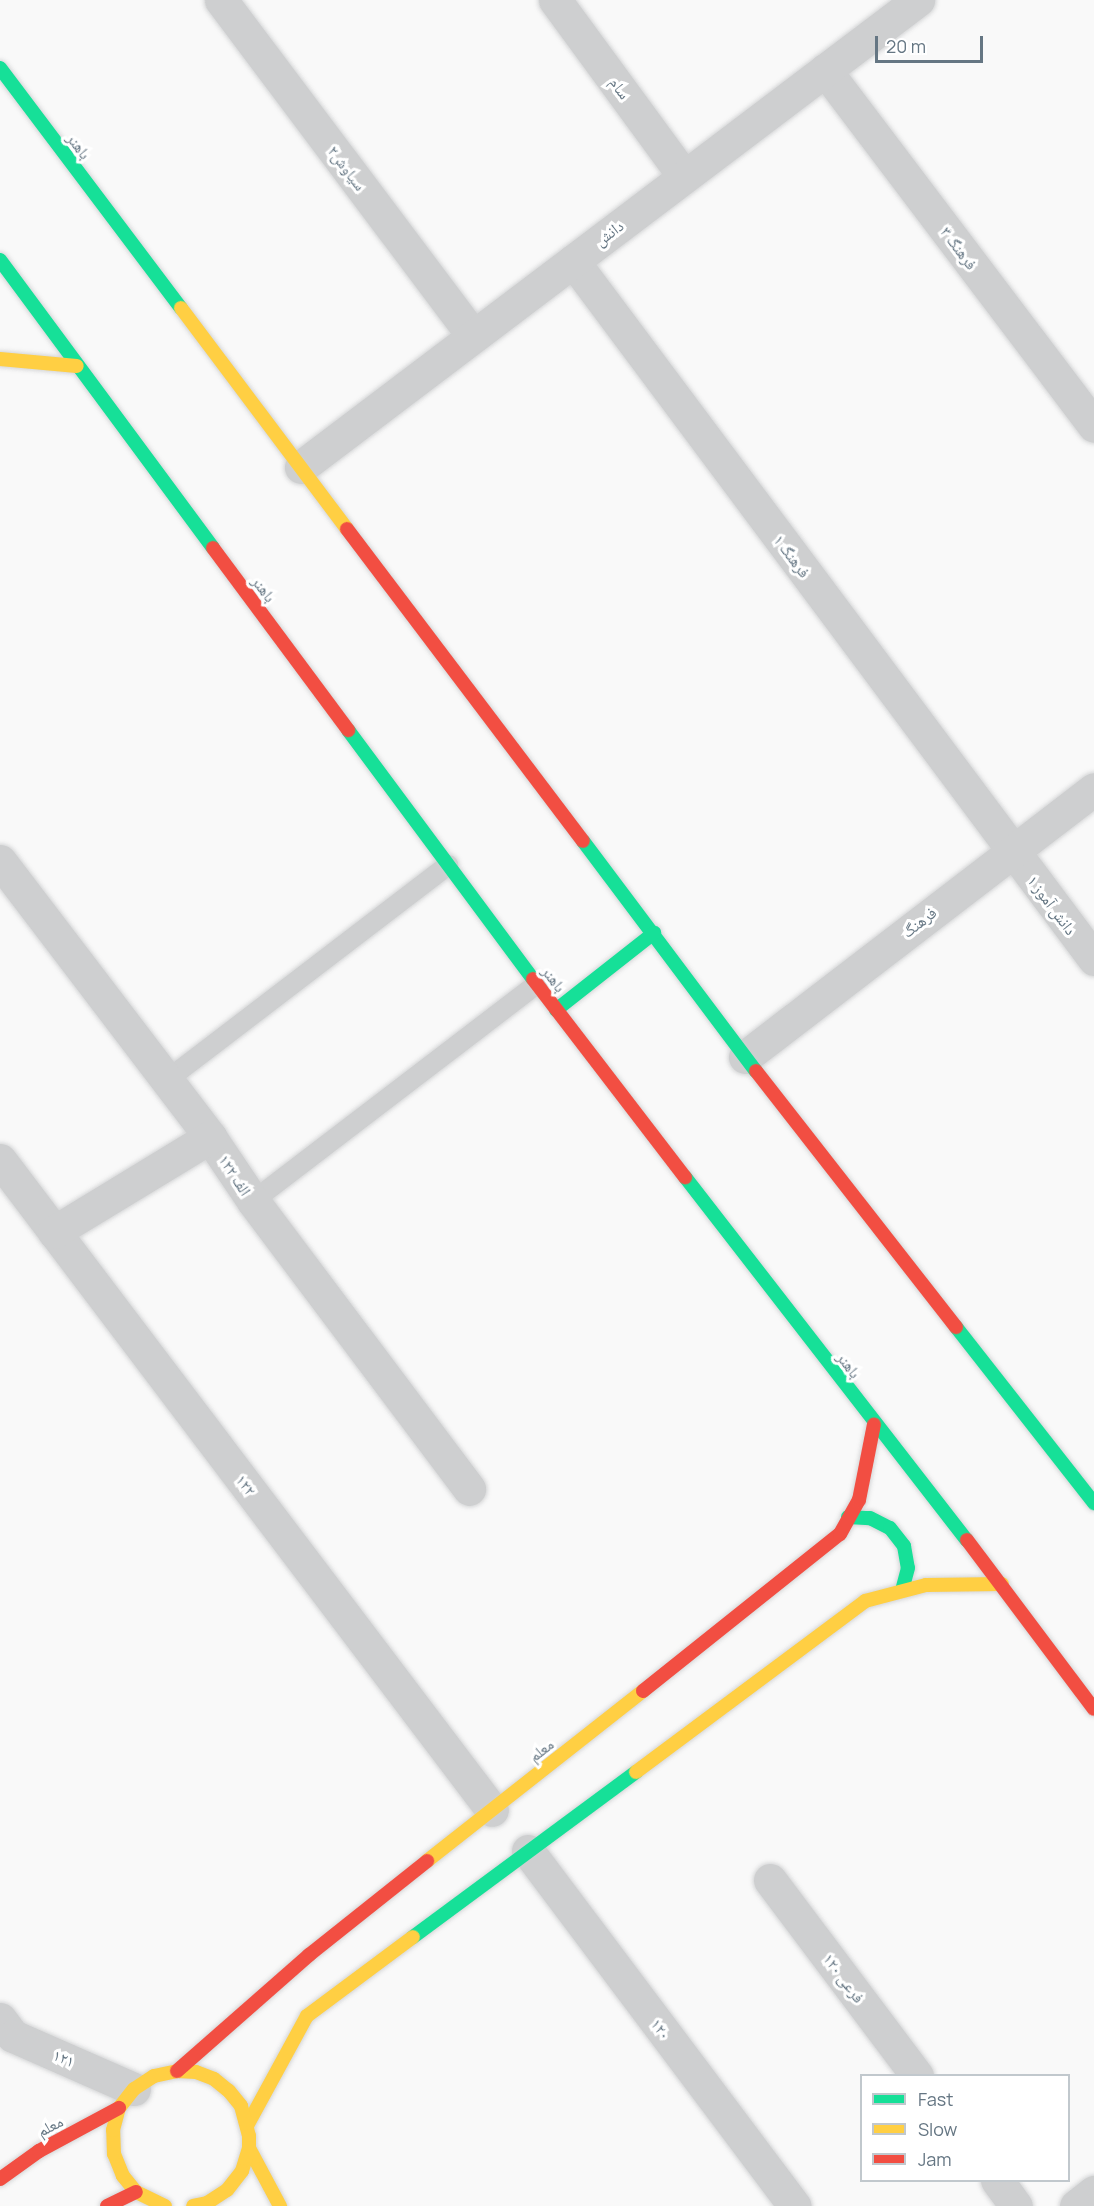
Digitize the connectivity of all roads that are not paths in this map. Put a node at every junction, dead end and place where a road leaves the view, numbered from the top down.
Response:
1 (220, 0) edge
2 (555, 0) edge
3 (899, 5) edge
4 (0, 68) edge
5 (825, 70) junction
6 (684, 176) junction
7 (0, 260) edge
8 (573, 261) junction
9 (474, 336) junction
10 (0, 359) edge
11 (77, 366) junction
12 (1094, 426) edge
13 (300, 467) junction
14 (1094, 789) edge
15 (1011, 850) junction
16 (0, 861) edge
17 (448, 865) junction
18 (654, 933) junction
19 (1094, 959) edge
20 (537, 984) junction
21 (556, 1010) junction
22 (745, 1057) junction
23 (167, 1080) junction
24 (210, 1137) junction
25 (0, 1160) edge
26 (253, 1201) junction
27 (54, 1232) junction
28 (874, 1424) junction
29 (470, 1489) dead end
30 (1094, 1503) edge
31 (848, 1517) junction
32 (1002, 1584) junction
33 (902, 1590) junction
34 (1094, 1709) edge
35 (492, 1810) junction
36 (528, 1851) junction
37 (770, 1880) dead end
38 (0, 2019) edge
39 (177, 2071) junction
40 (916, 2074) edge
41 (127, 2098) junction
42 (248, 2124) junction
43 (249, 2148) junction
44 (0, 2179) edge
45 (998, 2182) edge
46 (136, 2192) junction
47 (1094, 2192) edge
48 (107, 2206) edge
49 (165, 2206) edge
50 (193, 2206) edge
51 (279, 2206) edge
52 (795, 2206) edge
53 (1016, 2206) edge
54 (1076, 2206) edge

1 - 9 street, سیاوش۲
2 - 6 street, سام
3 - 5 street, دانش
4 - 13 main road, باهنر
5 - 6 street, دانش
5 - 12 street, فرهنگ ۳
6 - 8 street, دانش
7 - 11 main road, باهنر
8 - 9 street, دانش
8 - 15 street, فرهنگ ۱
9 - 13 street, دانش
10 - 11 main road
11 - 17 main road, باهنر
13 - 18 main road, باهنر
14 - 15 street, فرهنگ
15 - 19 street, دانش آموز ۱
15 - 22 street, فرهنگ
16 - 23 street, ۱۲۲ الف
17 - 20 main road, باهنر
17 - 23 lane
18 - 21 main road
18 - 22 main road, باهنر
20 - 21 main road, باهنر
20 - 26 lane
21 - 28 main road, باهنر
22 - 30 main road, باهنر
23 - 24 street, ۱۲۲ الف
24 - 26 street, ۱۲۲ الف
24 - 27 street
25 - 27 street, ۱۲۲
26 - 29 street, ۱۲۲ الف
27 - 35 street, ۱۲۲
28 - 31 main road, معلم
28 - 32 main road, باهنر
31 - 33 main road
31 - 35 main road, معلم
32 - 33 main road
32 - 34 main road, باهنر
33 - 36 main road
35 - 39 main road, معلم
36 - 42 main road
36 - 52 street, ۱۲۰
37 - 40 street, ۱۲۰ فرعی
38 - 41 street, ۱۲۱
39 - 41 main road, معلم
39 - 42 main road
41 - 44 main road, معلم
41 - 46 main road
42 - 43 main road
43 - 50 main road
43 - 51 main road
45 - 53 street
46 - 48 main road
46 - 49 main road
47 - 54 street

